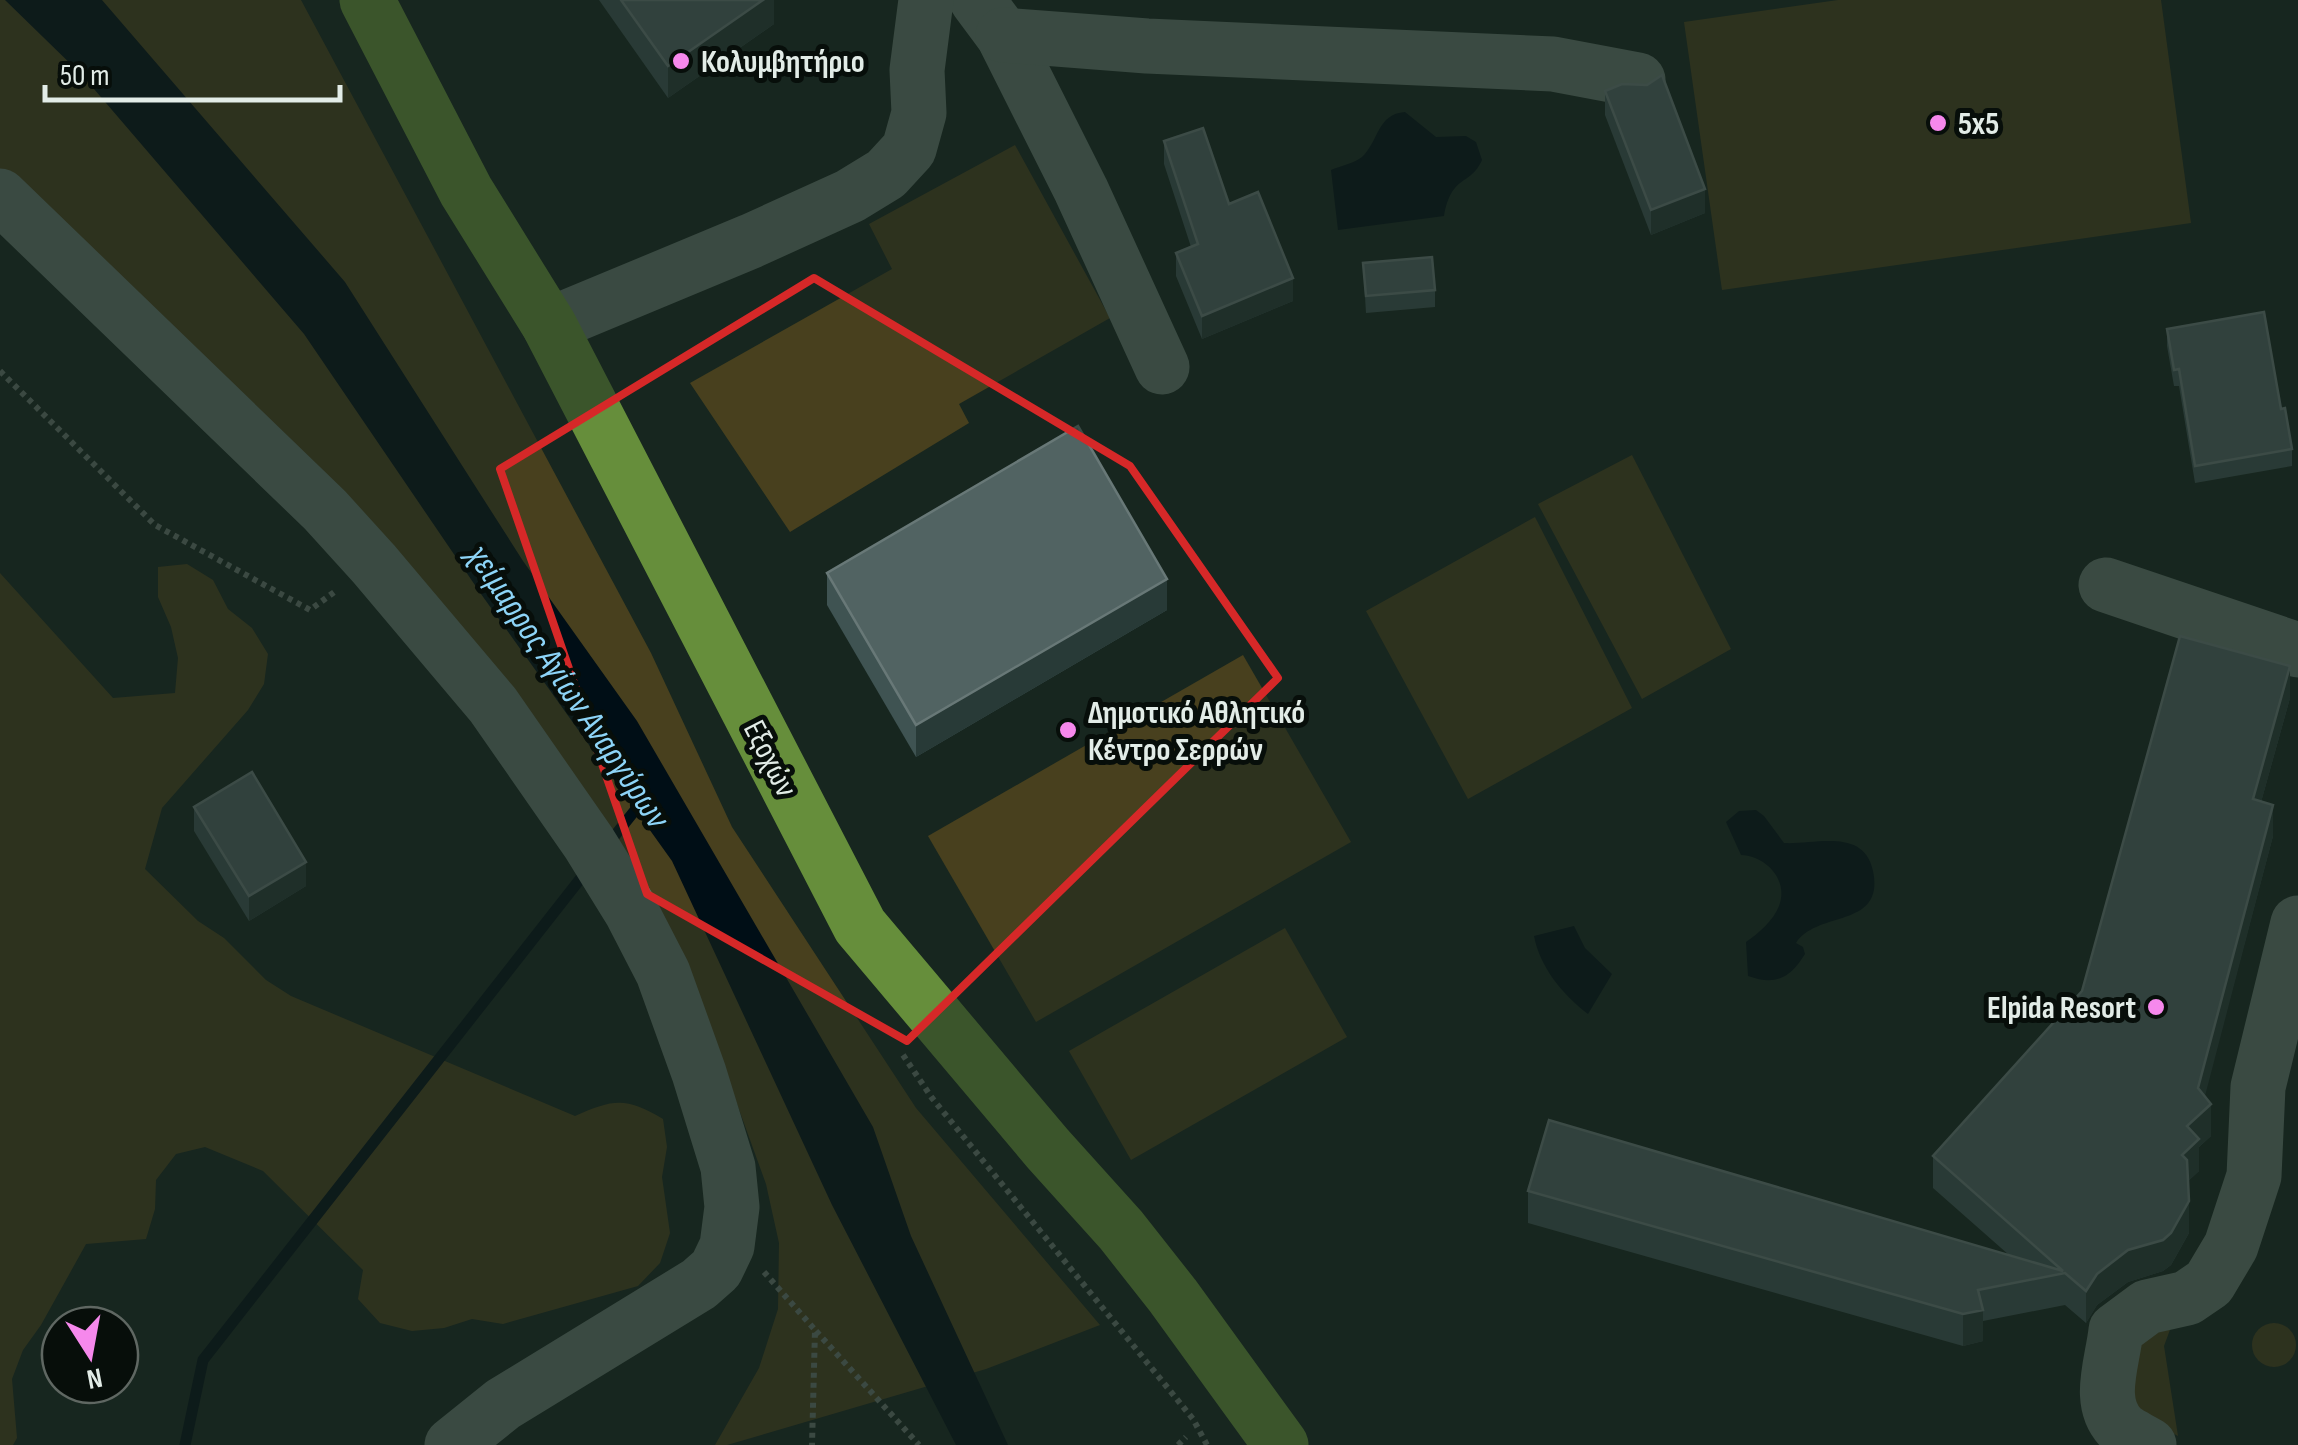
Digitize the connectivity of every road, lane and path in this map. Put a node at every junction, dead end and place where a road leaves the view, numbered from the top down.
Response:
1 (367, 0) edge
2 (926, 0) edge
3 (990, 18) edge
4 (1638, 80) edge
5 (0, 196) edge
6 (549, 325) junction
7 (1162, 367) dead end
8 (0, 371) edge
9 (374, 564) junction
10 (2106, 584) dead end
11 (2298, 650) edge
12 (2298, 923) edge
13 (729, 1234) junction
14 (815, 1330) junction
15 (1186, 1437) dead end
16 (452, 1445) edge
17 (812, 1445) edge
18 (919, 1445) edge
19 (1178, 1445) edge
20 (1281, 1445) edge
21 (2149, 1445) edge

1 - 6 main road, Εξοχών
2 - 6 street
3 - 4 street
3 - 7 street
5 - 9 street
6 - 20 main road, Εξοχών
8 - 9 path
9 - 13 street
10 - 11 street
12 - 21 street
13 - 14 path
13 - 16 street
14 - 17 path
14 - 18 path
15 - 19 path

